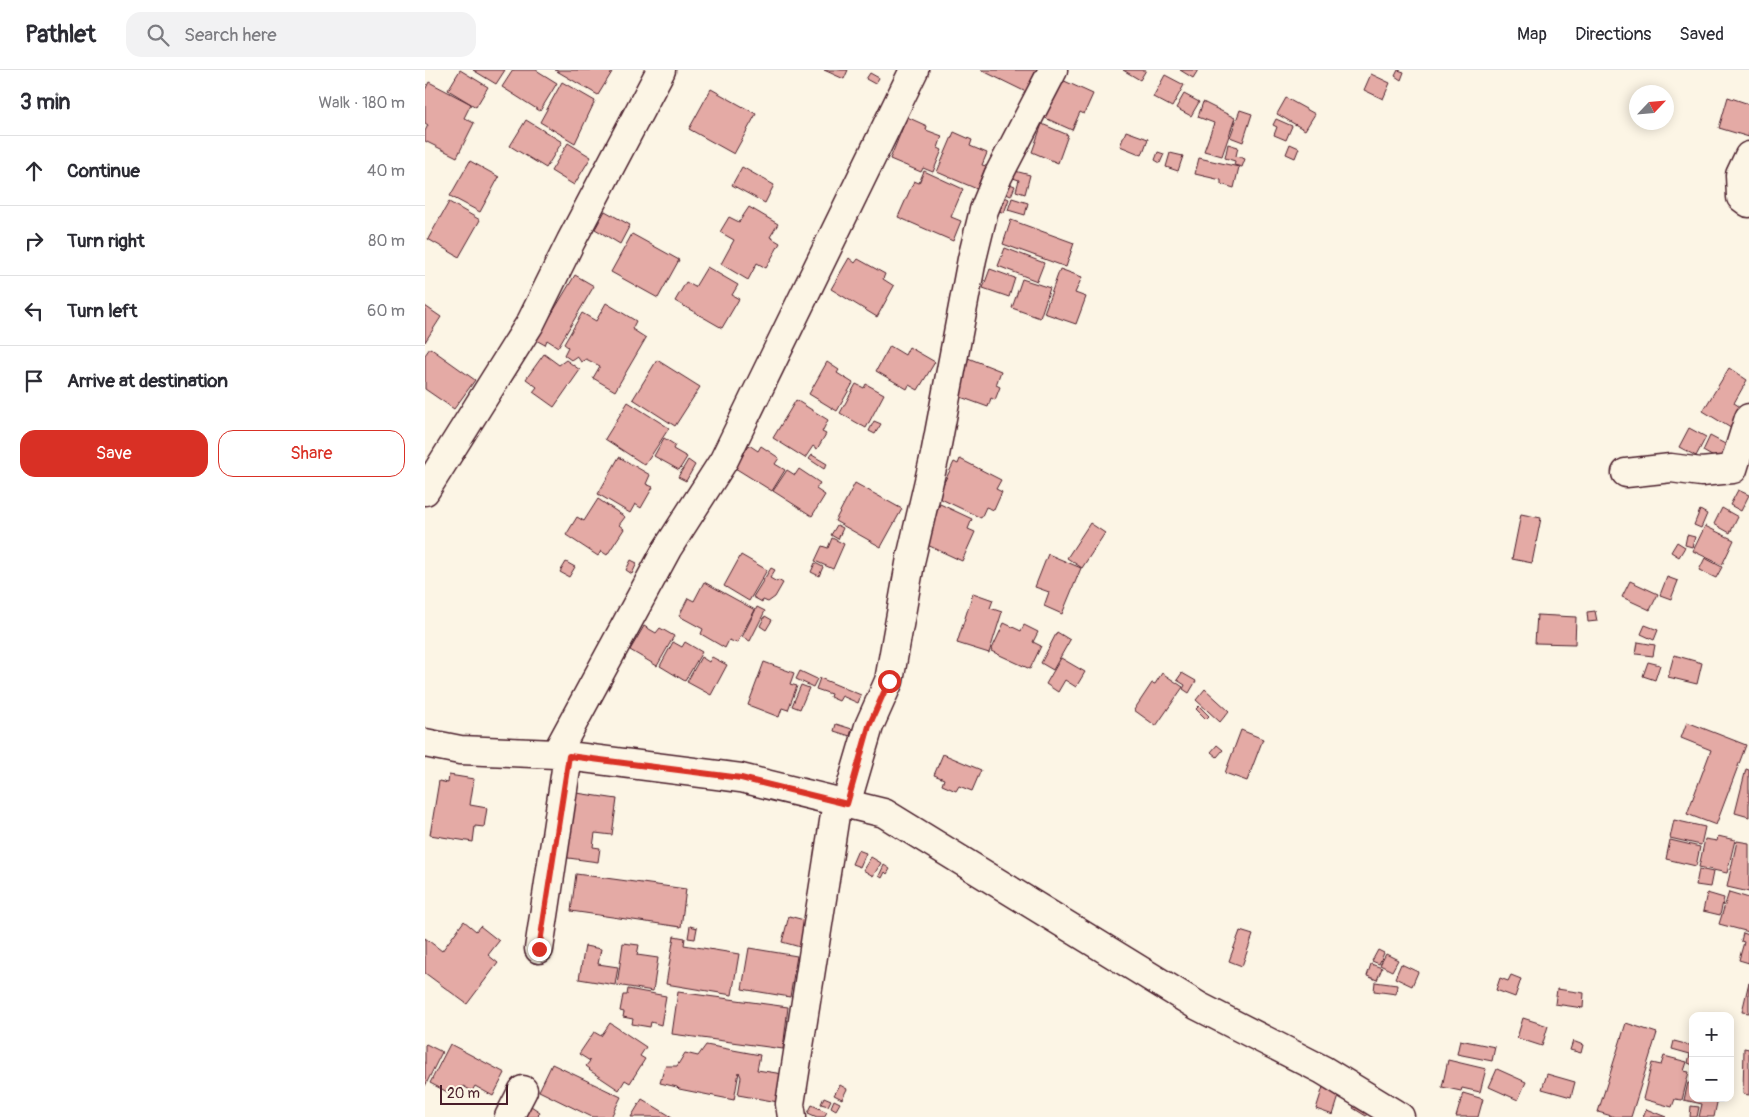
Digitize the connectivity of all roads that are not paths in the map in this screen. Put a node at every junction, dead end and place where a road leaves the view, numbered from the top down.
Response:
1 (661, 70) edge
2 (914, 70) edge
3 (1053, 70) edge
4 (1749, 156) edge
5 (1749, 203) edge
6 (1749, 418) edge
7 (1626, 473) dead end
8 (425, 491) edge
9 (425, 743) edge
10 (842, 803) junction
11 (539, 949) dead end
12 (523, 1090) dead end
13 (509, 1117) edge
14 (792, 1117) edge
15 (1400, 1117) edge

1 - 8 street
2 - 9 street
3 - 10 street
4 - 5 street
6 - 7 street
10 - 11 street
10 - 14 street
10 - 15 street
12 - 13 street

